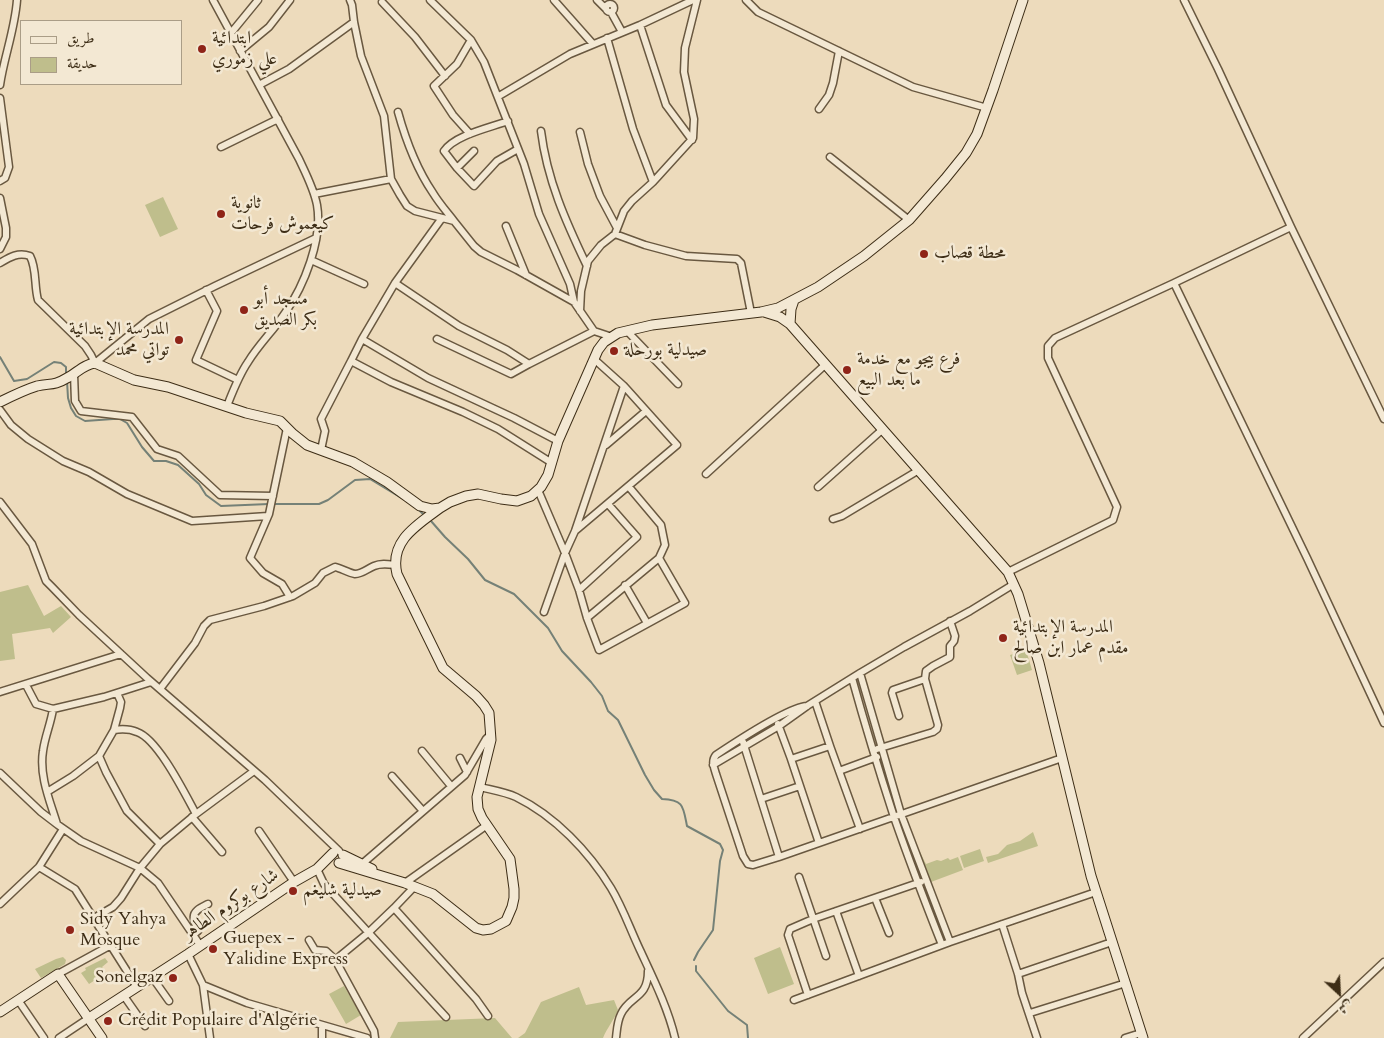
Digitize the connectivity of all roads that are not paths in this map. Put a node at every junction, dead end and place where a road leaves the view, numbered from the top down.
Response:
1 (17, 0) edge
2 (213, 0) edge
3 (222, 0) edge
4 (258, 0) edge
5 (290, 0) edge
6 (350, 0) edge
7 (430, 0) edge
8 (554, 0) edge
9 (597, 0) edge
10 (693, 0) edge
11 (697, 0) edge
12 (746, 0) edge
13 (1023, 0) edge
14 (1184, 0) edge
15 (382, 2) dead end
16 (611, 6) edge
17 (217, 8) junction
18 (354, 22) junction
19 (640, 25) junction
20 (622, 32) junction
21 (231, 33) junction
22 (607, 38) junction
23 (471, 40) junction
24 (593, 44) junction
25 (240, 51) junction
26 (839, 51) junction
27 (445, 76) junction
28 (0, 85) edge
29 (259, 85) junction
30 (499, 96) junction
31 (0, 98) edge
32 (987, 108) junction
33 (819, 109) dead end
34 (398, 112) dead end
35 (278, 119) junction
36 (508, 121) junction
37 (541, 131) dead end
38 (580, 132) dead end
39 (470, 134) junction
40 (692, 140) junction
41 (222, 147) dead end
42 (518, 149) junction
43 (474, 150) dead end
44 (830, 157) dead end
45 (456, 168) junction
46 (391, 179) junction
47 (0, 181) edge
48 (653, 182) junction
49 (314, 194) junction
50 (0, 198) edge
51 (442, 218) junction
52 (910, 220) junction
53 (454, 221) junction
54 (506, 226) dead end
55 (1291, 227) junction
56 (616, 231) junction
57 (316, 238) junction
58 (0, 249) edge
59 (311, 260) junction
60 (0, 263) edge
61 (587, 266) junction
62 (526, 275) junction
63 (395, 283) junction
64 (364, 284) dead end
65 (1174, 284) junction
66 (206, 290) junction
67 (794, 300) junction
68 (574, 302) junction
69 (580, 311) junction
70 (762, 312) junction
71 (751, 313) junction
72 (790, 324) junction
73 (594, 331) junction
74 (627, 331) junction
75 (612, 337) junction
76 (362, 339) junction
77 (437, 339) dead end
78 (594, 359) junction
79 (351, 361) junction
80 (95, 363) junction
81 (529, 364) junction
82 (826, 364) junction
83 (69, 377) junction
84 (238, 380) junction
85 (678, 384) dead end
86 (624, 386) junction
87 (0, 402) edge
88 (227, 406) junction
89 (0, 410) edge
90 (646, 411) junction
91 (1384, 419) edge
92 (287, 428) junction
93 (883, 429) junction
94 (558, 441) junction
95 (605, 446) junction
96 (321, 450) junction
97 (552, 463) junction
98 (920, 470) junction
99 (706, 474) dead end
100 (629, 487) junction
101 (818, 487) dead end
102 (538, 490) junction
103 (272, 501) junction
104 (0, 502) edge
105 (608, 504) junction
106 (440, 508) junction
107 (268, 516) junction
108 (833, 519) dead end
109 (575, 531) junction
110 (565, 554) junction
111 (659, 558) junction
112 (395, 565) junction
113 (1008, 572) junction
114 (1014, 584) junction
115 (625, 585) junction
116 (579, 590) junction
117 (290, 597) junction
118 (544, 612) dead end
119 (587, 618) junction
120 (950, 622) junction
121 (647, 624) junction
122 (121, 654) junction
123 (860, 674) junction
124 (852, 678) junction
125 (925, 679) junction
126 (151, 682) junction
127 (26, 685) junction
128 (160, 689) junction
129 (0, 692) edge
130 (117, 693) junction
131 (815, 701) junction
132 (807, 706) junction
133 (53, 709) junction
134 (899, 716) dead end
135 (775, 719) junction
136 (1384, 723) edge
137 (779, 726) junction
138 (114, 730) junction
139 (491, 734) junction
140 (743, 742) junction
141 (830, 746) junction
142 (881, 748) junction
143 (873, 750) junction
144 (422, 752) dead end
145 (883, 755) junction
146 (99, 756) junction
147 (460, 758) dead end
148 (875, 758) junction
149 (1062, 758) junction
150 (791, 759) junction
151 (254, 771) junction
152 (838, 771) junction
153 (467, 772) junction
154 (0, 773) edge
155 (392, 776) dead end
156 (452, 786) junction
157 (800, 786) junction
158 (480, 787) junction
159 (48, 792) junction
160 (761, 799) junction
161 (51, 804) junction
162 (423, 811) junction
163 (901, 814) junction
164 (46, 816) junction
165 (194, 816) junction
166 (894, 817) junction
167 (487, 826) junction
168 (60, 827) junction
169 (860, 829) junction
170 (259, 830) dead end
171 (819, 843) junction
172 (160, 844) junction
173 (222, 852) dead end
174 (339, 857) junction
175 (779, 857) junction
176 (362, 864) junction
177 (39, 867) junction
178 (140, 868) junction
179 (316, 869) junction
180 (799, 877) dead end
181 (388, 878) junction
182 (926, 881) junction
183 (294, 882) junction
184 (405, 883) junction
185 (918, 883) junction
186 (414, 887) junction
187 (1096, 892) junction
188 (876, 898) junction
189 (0, 904) edge
190 (208, 904) dead end
191 (394, 908) junction
192 (836, 911) junction
193 (94, 918) junction
194 (813, 919) junction
195 (1002, 924) junction
196 (368, 933) junction
197 (889, 933) dead end
198 (193, 935) junction
199 (309, 940) dead end
200 (950, 942) junction
201 (1112, 942) junction
202 (111, 945) junction
203 (942, 945) junction
204 (200, 946) junction
205 (188, 954) junction
206 (826, 956) dead end
207 (338, 962) junction
208 (1384, 962) edge
209 (648, 965) junction
210 (58, 974) junction
211 (1018, 974) junction
212 (859, 976) junction
213 (152, 977) junction
214 (1126, 983) junction
215 (203, 985) junction
216 (137, 987) junction
217 (808, 994) junction
218 (124, 996) junction
219 (18, 1000) junction
220 (794, 1000) dead end
221 (169, 1001) dead end
222 (0, 1012) edge
223 (1030, 1013) junction
224 (488, 1016) dead end
225 (446, 1017) dead end
226 (89, 1018) junction
227 (322, 1025) junction
228 (145, 1026) dead end
229 (1142, 1036) edge
230 (44, 1038) edge
231 (59, 1038) edge
232 (102, 1038) edge
233 (210, 1038) edge
234 (322, 1038) edge
235 (367, 1038) edge
236 (375, 1038) edge
237 (616, 1038) edge
238 (675, 1038) edge
239 (1037, 1038) edge
240 (1125, 1038) edge
241 (1303, 1038) edge

1 - 28 street
2 - 17 street
3 - 17 street
4 - 21 street
5 - 25 street
6 - 18 street
7 - 23 street
8 - 24 street
9 - 16 street
10 - 19 street
11 - 40 street
12 - 26 street
13 - 32 main road
14 - 55 street
15 - 27 street
16 - 20 street
17 - 21 street
18 - 29 street
18 - 46 street
19 - 20 street
19 - 40 street
20 - 22 street
21 - 25 street
22 - 24 street
22 - 48 street
23 - 27 street
23 - 30 street
24 - 30 street
25 - 29 street
26 - 32 street
26 - 33 street
27 - 39 street
29 - 35 street
30 - 36 street
31 - 47 street
32 - 52 main road
34 - 53 street
35 - 41 street
35 - 49 street
36 - 39 street
36 - 42 street
37 - 61 street
38 - 56 street
39 - 45 street
40 - 48 street
42 - 45 street
42 - 68 street
43 - 45 street
44 - 52 street
46 - 49 street
46 - 51 street
48 - 56 street
49 - 57 street
50 - 58 street
51 - 53 street
51 - 63 street
52 - 67 main road
53 - 62 street
54 - 62 street
55 - 65 street
55 - 91 street
56 - 61 street
56 - 71 street
57 - 59 street
57 - 66 street
59 - 64 street
59 - 84 street
60 - 80 street
61 - 69 street
62 - 68 street
63 - 76 street
63 - 81 street
65 - 113 street
65 - 136 street
66 - 80 street
66 - 84 street
67 - 70 main road
67 - 72 main road
68 - 69 street
69 - 73 street
70 - 71 main road
70 - 72 main road
71 - 74 main road
72 - 82 main road
73 - 75 street
73 - 81 street
74 - 75 main road
74 - 85 street
75 - 78 main road
76 - 79 street
76 - 94 street
77 - 81 street
78 - 86 street
78 - 94 main road
79 - 96 street
79 - 97 street
80 - 83 main road
80 - 88 main road
82 - 93 main road
82 - 99 street
83 - 87 main road
83 - 103 street
84 - 88 street
86 - 90 street
86 - 95 street
88 - 92 main road
89 - 107 street
90 - 95 street
90 - 100 street
92 - 96 main road
92 - 103 street
93 - 98 main road
93 - 101 street
94 - 97 main road
95 - 109 street
96 - 106 main road
97 - 102 main road
98 - 108 street
98 - 113 main road
100 - 105 street
100 - 111 street
102 - 106 main road
102 - 110 street
103 - 107 street
104 - 122 street
105 - 109 street
105 - 116 street
106 - 112 main road
107 - 117 street
109 - 110 street
110 - 116 street
110 - 118 street
111 - 115 street
111 - 121 street
112 - 117 street
112 - 139 main road
113 - 114 main road
114 - 120 street
114 - 149 main road
115 - 119 street
115 - 121 street
116 - 119 street
117 - 128 street
119 - 121 street
120 - 123 street
120 - 125 street
122 - 126 street
122 - 127 street
123 - 124 street
123 - 142 street
124 - 131 street
124 - 143 street
125 - 134 street
125 - 142 street
126 - 128 street
126 - 130 street
127 - 129 street
127 - 133 street
128 - 151 street
130 - 133 street
130 - 138 street
131 - 132 street
131 - 141 street
132 - 135 street
132 - 137 street
133 - 159 street
135 - 137 street
135 - 140 street
137 - 140 street
137 - 150 street
138 - 146 street
138 - 165 street
139 - 153 street
139 - 158 main road
140 - 160 street
140 - 175 street
141 - 150 street
141 - 152 street
142 - 143 street
142 - 145 street
143 - 148 street
144 - 156 street
145 - 148 street
145 - 163 street
146 - 159 street
146 - 172 street
147 - 153 street
148 - 152 street
148 - 166 street
149 - 163 street
149 - 187 main road
150 - 157 street
151 - 165 street
151 - 174 street
152 - 169 street
153 - 156 street
154 - 164 street
155 - 162 street
156 - 162 street
157 - 160 street
157 - 171 street
158 - 167 main road
158 - 209 street
159 - 161 street
160 - 175 street
161 - 164 street
161 - 168 street
162 - 176 street
163 - 166 street
163 - 182 street
164 - 168 street
165 - 172 street
165 - 173 street
166 - 169 street
166 - 185 street
167 - 184 street
167 - 186 main road
168 - 177 street
168 - 178 street
169 - 171 street
170 - 183 street
171 - 175 street
172 - 178 street
174 - 176 main road
174 - 179 main road, شارع بوكروم الطاهر
174 - 181 main road
176 - 181 main road
177 - 189 street
177 - 193 street
178 - 193 street
178 - 198 street
179 - 183 main road, شارع بوكروم الطاهر
179 - 196 street
180 - 194 street
181 - 184 main road
182 - 185 street
182 - 200 street
183 - 204 main road, شارع بوكروم الطاهر
184 - 186 main road
185 - 188 street
185 - 203 street
186 - 191 street
187 - 195 street
187 - 201 main road
188 - 192 street
188 - 197 street
190 - 198 street
191 - 196 street
191 - 224 street
192 - 194 street
192 - 212 street
193 - 202 street
194 - 206 street
194 - 217 street
195 - 200 street
195 - 211 street
196 - 207 street
196 - 225 street
198 - 204 street
199 - 207 street
200 - 203 street
201 - 211 street
201 - 214 main road
202 - 210 street
202 - 216 street
203 - 212 street
204 - 205 main road, شارع بوكروم الطاهر
205 - 213 main road, شارع بوكروم الطاهر
205 - 215 street
207 - 236 street
208 - 241 street
209 - 237 street
209 - 238 street
210 - 219 main road
210 - 226 main road
211 - 223 street
212 - 217 street
213 - 216 main road, شارع بوكروم الطاهر
213 - 221 street
214 - 223 street
214 - 229 main road
215 - 227 street
215 - 233 street
216 - 218 main road, شارع بوكروم الطاهر
217 - 220 street
218 - 226 main road, شارع بوكروم الطاهر
218 - 228 street
219 - 222 main road
219 - 230 street
223 - 239 street
226 - 231 street
226 - 232 main road
227 - 234 street
227 - 235 street
229 - 240 street

